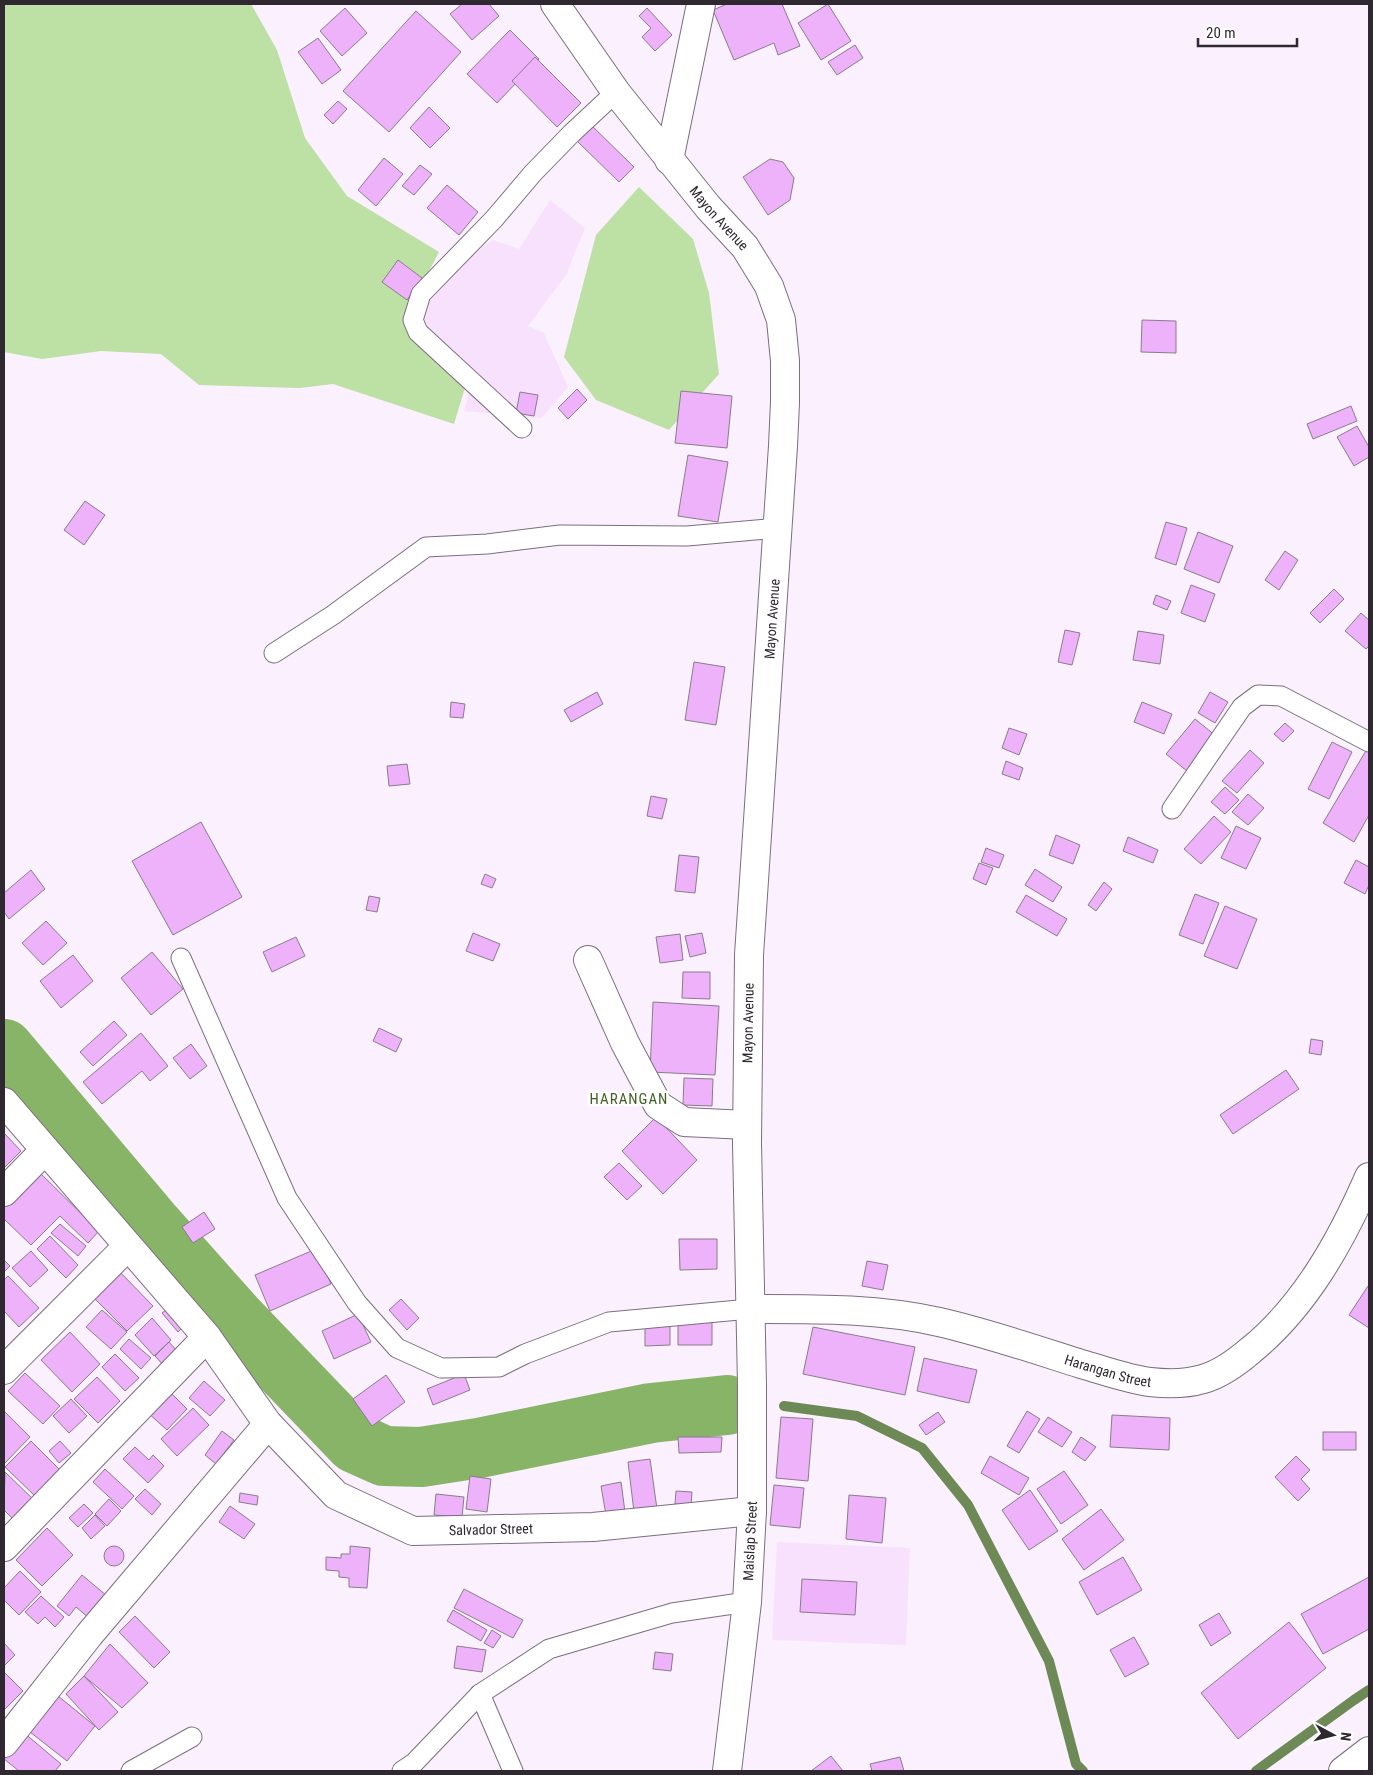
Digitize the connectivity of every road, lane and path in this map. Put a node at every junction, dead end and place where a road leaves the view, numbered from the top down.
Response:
1 (554, 4) edge
2 (701, 4) edge
3 (616, 92) junction
4 (669, 160) junction
5 (522, 428) dead end
6 (778, 528) junction
7 (274, 653) dead end
8 (1369, 742) edge
9 (1172, 809) dead end
10 (181, 958) dead end
11 (588, 960) dead end
12 (4, 1102) edge
13 (747, 1125) junction
14 (45, 1150) junction
15 (4, 1192) edge
16 (1366, 1192) edge
17 (128, 1246) junction
18 (750, 1310) junction
19 (207, 1337) junction
20 (4, 1370) edge
21 (268, 1424) junction
22 (752, 1511) junction
23 (4, 1547) edge
24 (746, 1602) junction
25 (480, 1694) junction
26 (192, 1737) dead end
27 (4, 1743) edge
28 (1369, 1752) edge
29 (131, 1771) edge
30 (402, 1771) edge
31 (513, 1771) edge
32 (727, 1771) edge
33 (1343, 1771) edge

1 - 3 main road, Mayon Avenue
2 - 4 main road
3 - 4 main road, Mayon Avenue
3 - 5 lane
4 - 6 main road, Mayon Avenue
6 - 7 lane
6 - 13 main road, Mayon Avenue
8 - 9 lane
10 - 18 lane
11 - 13 main road
12 - 14 main road, Salvador Street
13 - 18 main road, Mayon Avenue
14 - 15 main road
14 - 17 main road, Salvador Street
16 - 18 main road, Harangan Street
17 - 19 main road, Salvador Street
17 - 20 main road
18 - 22 main road, Maislap Street
19 - 21 main road, Salvador Street
19 - 23 main road
21 - 22 main road, Salvador Street
21 - 27 main road
22 - 24 main road, Maislap Street
24 - 25 lane
24 - 32 main road, Maislap Street
25 - 30 lane
25 - 31 lane
26 - 29 lane
28 - 33 main road

